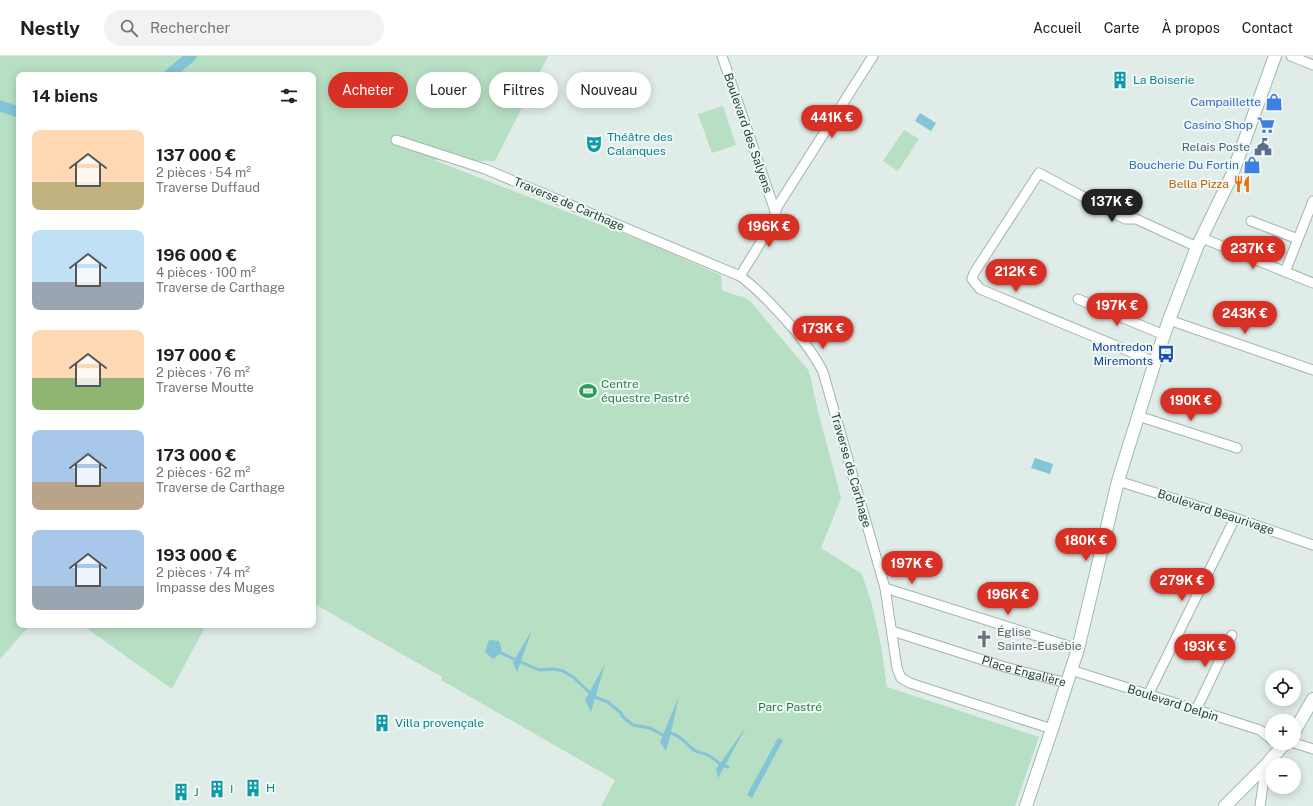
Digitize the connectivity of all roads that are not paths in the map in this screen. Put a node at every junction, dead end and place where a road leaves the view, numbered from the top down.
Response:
1 (722, 56) edge
2 (873, 56) edge
3 (1276, 56) edge
4 (1291, 56) edge
5 (1313, 65) edge
6 (396, 140) dead end
7 (1313, 201) edge
8 (775, 211) junction
9 (1251, 221) dead end
10 (1298, 239) junction
11 (1200, 242) junction
12 (1285, 272) junction
13 (740, 276) junction
14 (1313, 283) edge
15 (1078, 300) dead end
16 (1169, 320) junction
17 (1164, 336) junction
18 (1155, 362) junction
19 (1313, 370) edge
20 (1138, 416) junction
21 (1236, 448) dead end
22 (1118, 480) junction
23 (1235, 518) junction
24 (1313, 545) edge
25 (886, 588) junction
26 (892, 631) junction
27 (1232, 635) dead end
28 (1078, 649) junction
29 (1071, 670) junction
30 (1067, 683) junction
31 (1148, 695) junction
32 (1313, 699) edge
33 (1196, 710) junction
34 (1301, 720) edge
35 (1052, 729) junction
36 (1265, 734) edge
37 (1301, 745) edge
38 (1313, 749) edge
39 (1280, 750) edge
40 (1273, 758) edge
41 (1265, 767) edge
42 (1265, 773) edge
43 (1026, 806) edge
44 (1225, 806) edge
45 (1260, 806) edge

1 - 8 street, Boulevard des Salyens
2 - 8 street
3 - 11 street, Place Engalière
4 - 5 street
6 - 13 street, Traverse de Carthage
7 - 10 street
8 - 13 street
9 - 10 street
10 - 12 street
11 - 12 street
11 - 16 street, Place Engalière
11 - 18 street
12 - 14 street
13 - 25 street, Traverse de Carthage
15 - 17 street
16 - 17 street, Place Engalière
16 - 19 street
17 - 18 street, Place Engalière
18 - 20 street, Place Engalière
20 - 21 street
20 - 22 street, Place Engalière
22 - 23 street, Boulevard Beaurivage
22 - 28 street, Place Engalière
23 - 24 street, Boulevard Beaurivage
23 - 31 street
25 - 26 street, Traverse de Carthage
25 - 28 street
26 - 30 street, Place Engalière
26 - 35 street, Traverse de Carthage
27 - 33 street
28 - 29 street, Place Engalière
29 - 30 street, Place Engalière
29 - 31 street, Boulevard Delpin
30 - 35 street
31 - 33 street, Boulevard Delpin
32 - 34 street
33 - 36 street, Boulevard Delpin
35 - 43 street
37 - 38 street
39 - 40 street
41 - 44 street
42 - 45 street

